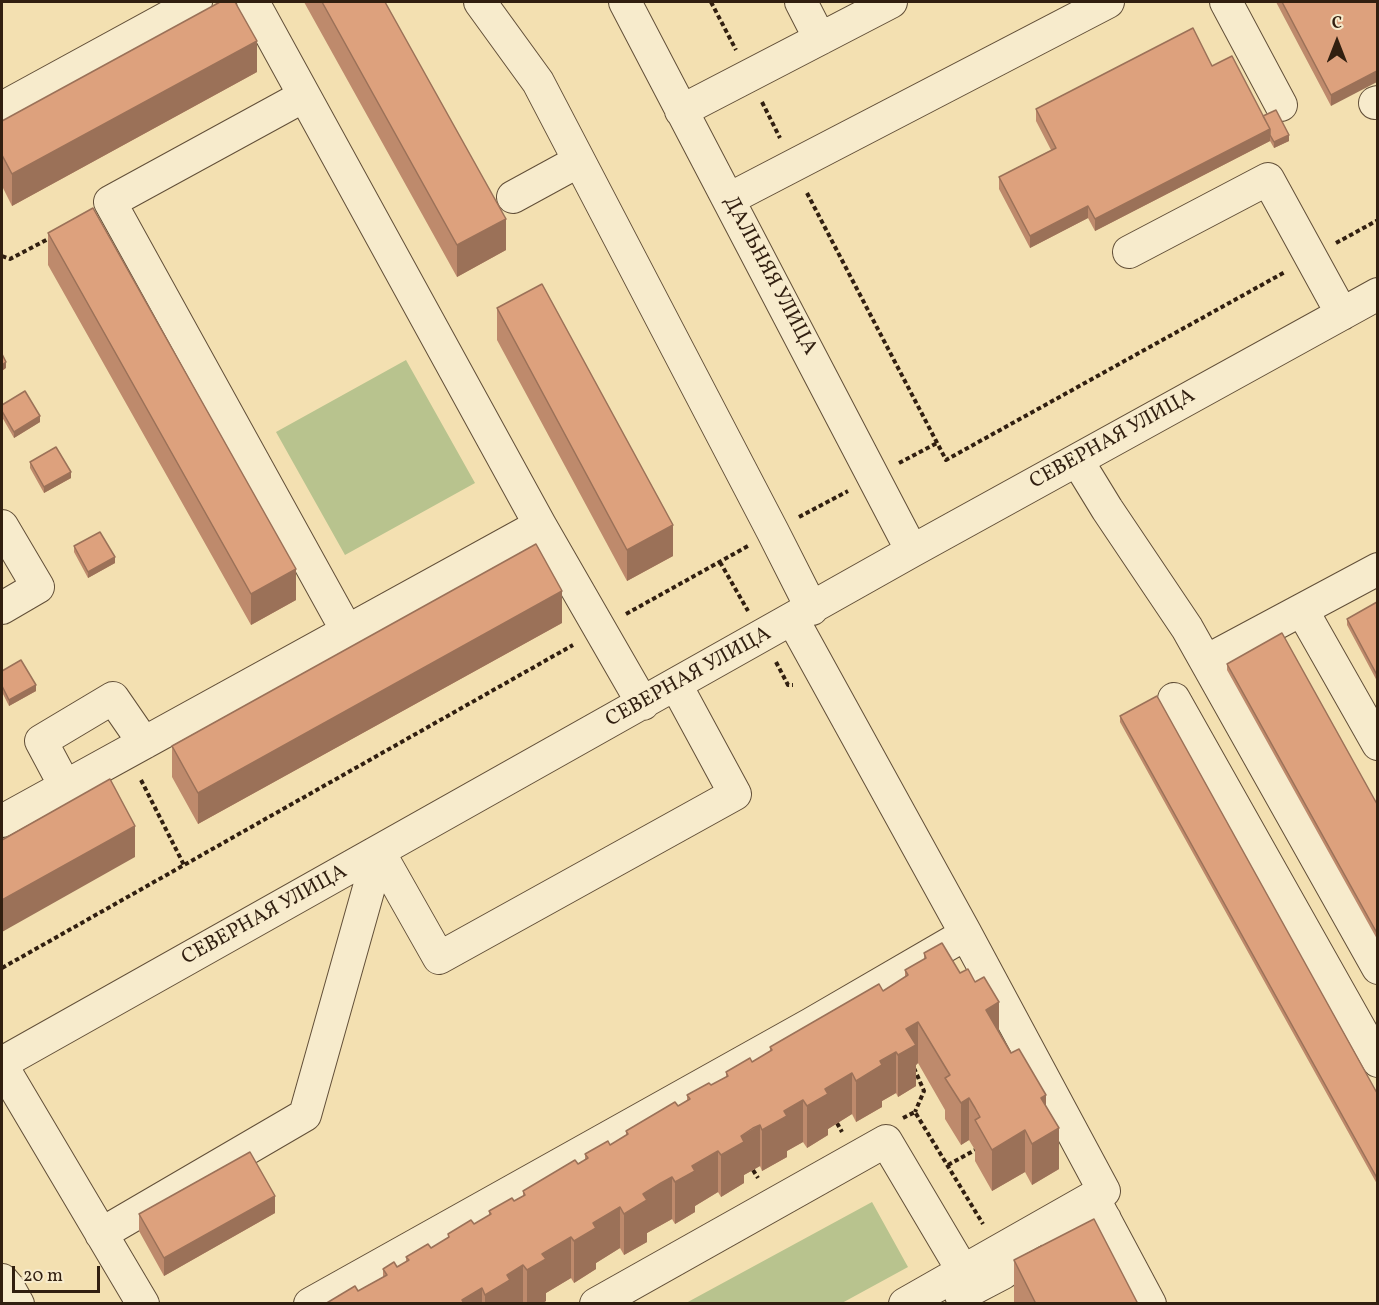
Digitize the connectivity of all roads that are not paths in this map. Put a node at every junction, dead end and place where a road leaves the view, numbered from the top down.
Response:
1 (192, 2) edge
2 (254, 2) edge
3 (480, 2) edge
4 (625, 2) edge
5 (801, 2) edge
6 (891, 2) edge
7 (1108, 2) edge
8 (1226, 2) edge
9 (819, 39) junction
10 (304, 96) junction
11 (1281, 105) dead end
12 (2, 108) edge
13 (681, 111) junction
14 (579, 161) junction
15 (513, 197) dead end
16 (729, 199) junction
17 (1129, 252) dead end
18 (1377, 294) edge
19 (1342, 314) junction
20 (1077, 460) junction
21 (540, 525) junction
22 (2, 526) edge
23 (912, 551) junction
24 (1377, 569) edge
25 (2, 608) edge
26 (1302, 610) junction
27 (803, 614) junction
28 (347, 632) junction
29 (1206, 661) junction
30 (676, 685) junction
31 (1174, 699) dead end
32 (643, 704) junction
33 (144, 743) junction
34 (1377, 744) edge
35 (65, 786) junction
36 (1280, 793) junction
37 (1239, 814) junction
38 (2, 821) edge
39 (379, 852) junction
40 (966, 934) junction
41 (1377, 968) edge
42 (1377, 1061) edge
43 (2, 1065) edge
44 (1099, 1208) junction
45 (102, 1234) junction
46 (963, 1271) junction
47 (143, 1304) edge
48 (310, 1304) edge
49 (596, 1304) edge
50 (905, 1304) edge
51 (965, 1304) edge
52 (1150, 1304) edge

1 - 12 street
2 - 10 street
3 - 14 street
4 - 13 street, ДАЛЬНЯЯ УЛИЦА
5 - 9 street
6 - 9 street
7 - 16 street
8 - 11 street
9 - 13 street
10 - 21 street
10 - 28 street
13 - 16 street, ДАЛЬНЯЯ УЛИЦА
14 - 15 street
14 - 27 street
16 - 23 street, ДАЛЬНЯЯ УЛИЦА
17 - 19 street
18 - 19 street, СЕВЕРНАЯ УЛИЦА
19 - 20 street, СЕВЕРНАЯ УЛИЦА
20 - 23 street, СЕВЕРНАЯ УЛИЦА
20 - 29 street
21 - 28 street
21 - 32 street
22 - 25 street
23 - 27 street, СЕВЕРНАЯ УЛИЦА
24 - 26 street
26 - 29 street
26 - 34 street
27 - 30 street, СЕВЕРНАЯ УЛИЦА
27 - 40 street
28 - 33 street
29 - 36 street
30 - 32 street, СЕВЕРНАЯ УЛИЦА
30 - 39 street
31 - 37 street
32 - 39 street, СЕВЕРНАЯ УЛИЦА
33 - 35 street
33 - 35 street
35 - 38 street
36 - 37 street
36 - 41 street
37 - 42 street
39 - 43 street, СЕВЕРНАЯ УЛИЦА
39 - 45 street
40 - 44 street
40 - 48 street
43 - 45 street
44 - 46 street
44 - 51 street
44 - 52 street
45 - 47 street
46 - 49 street
46 - 50 street

